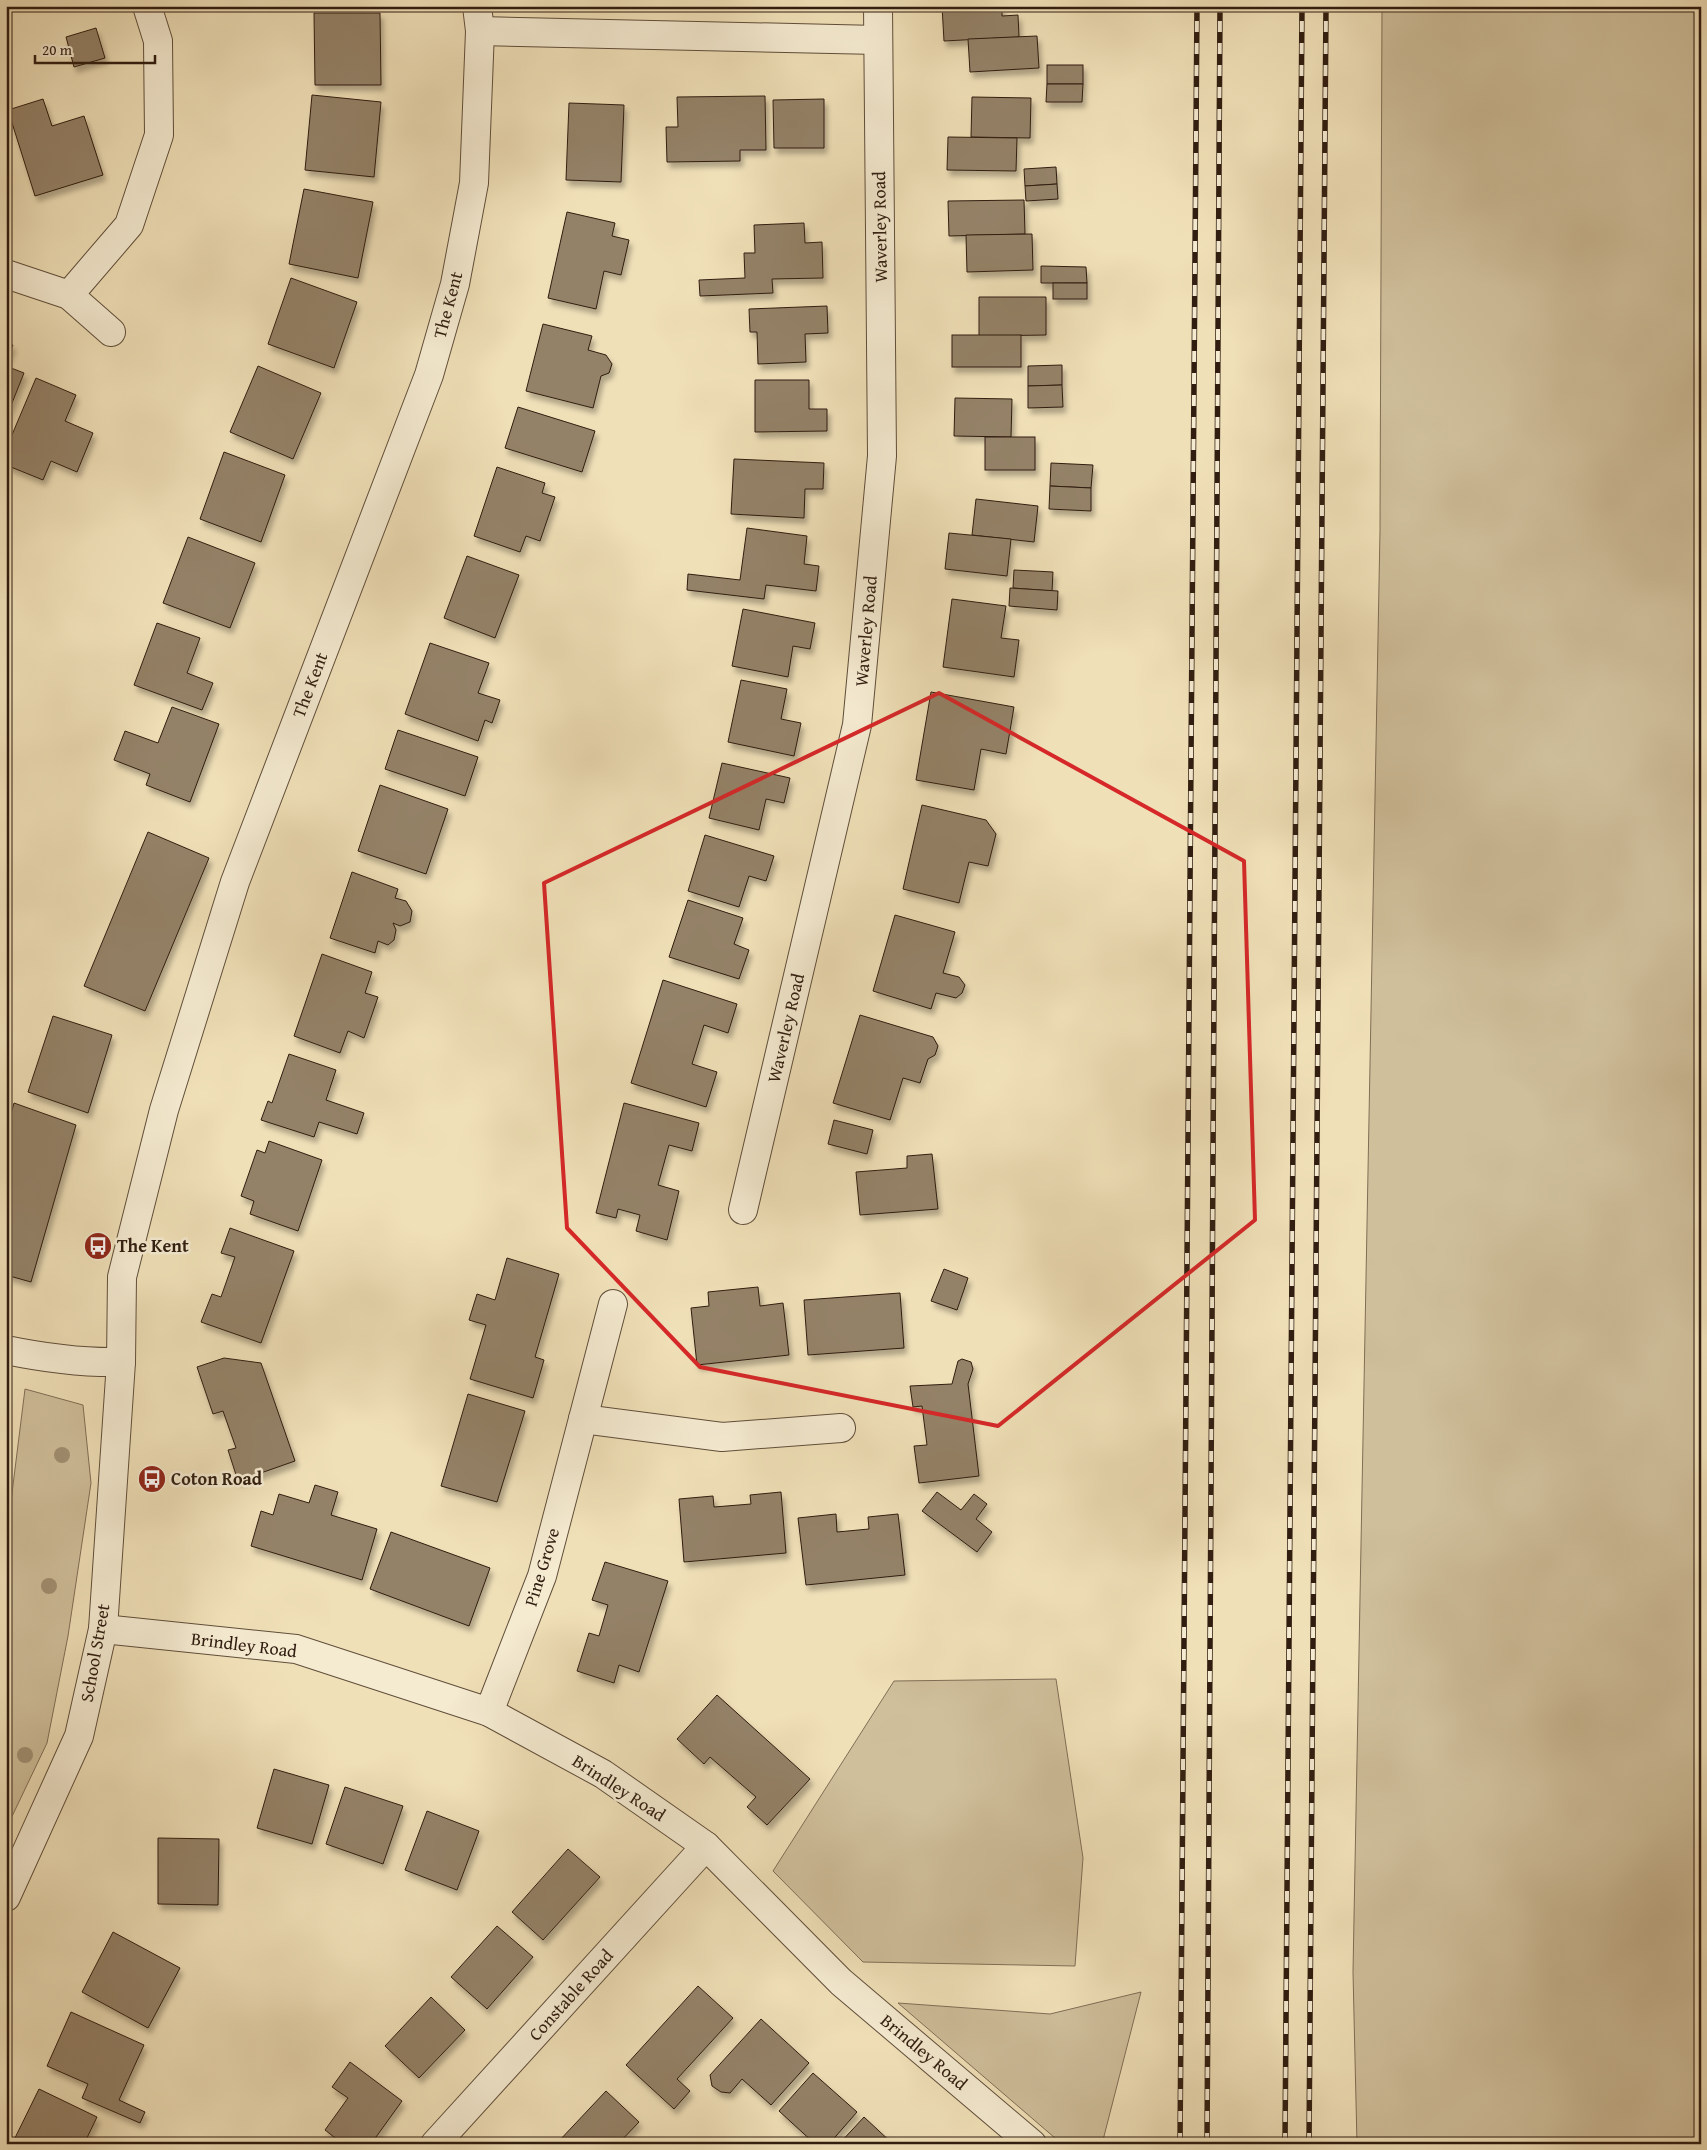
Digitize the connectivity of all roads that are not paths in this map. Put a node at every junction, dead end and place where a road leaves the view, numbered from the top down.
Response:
1 (147, 6) edge
2 (878, 6) edge
3 (479, 19) edge
4 (878, 40) junction
5 (6, 274) edge
6 (69, 295) junction
7 (111, 332) dead end
8 (743, 1210) dead end
9 (613, 1304) dead end
10 (6, 1350) edge
11 (122, 1362) junction
12 (583, 1419) junction
13 (840, 1428) dead end
14 (104, 1630) junction
15 (489, 1712) junction
16 (706, 1846) junction
17 (6, 1897) edge
18 (435, 2144) edge
19 (1032, 2144) edge

1 - 6 street
2 - 4 street, Waverley Road
3 - 4 street
3 - 11 street, The Kent
4 - 8 street, Waverley Road
5 - 6 street
6 - 7 street
9 - 12 street, Pine Grove
10 - 11 street
11 - 14 street, School Street
12 - 13 street
12 - 15 street, Pine Grove
14 - 15 street, Brindley Road
14 - 17 street, School Street
15 - 16 street, Brindley Road
16 - 18 street, Constable Road
16 - 19 street, Brindley Road

